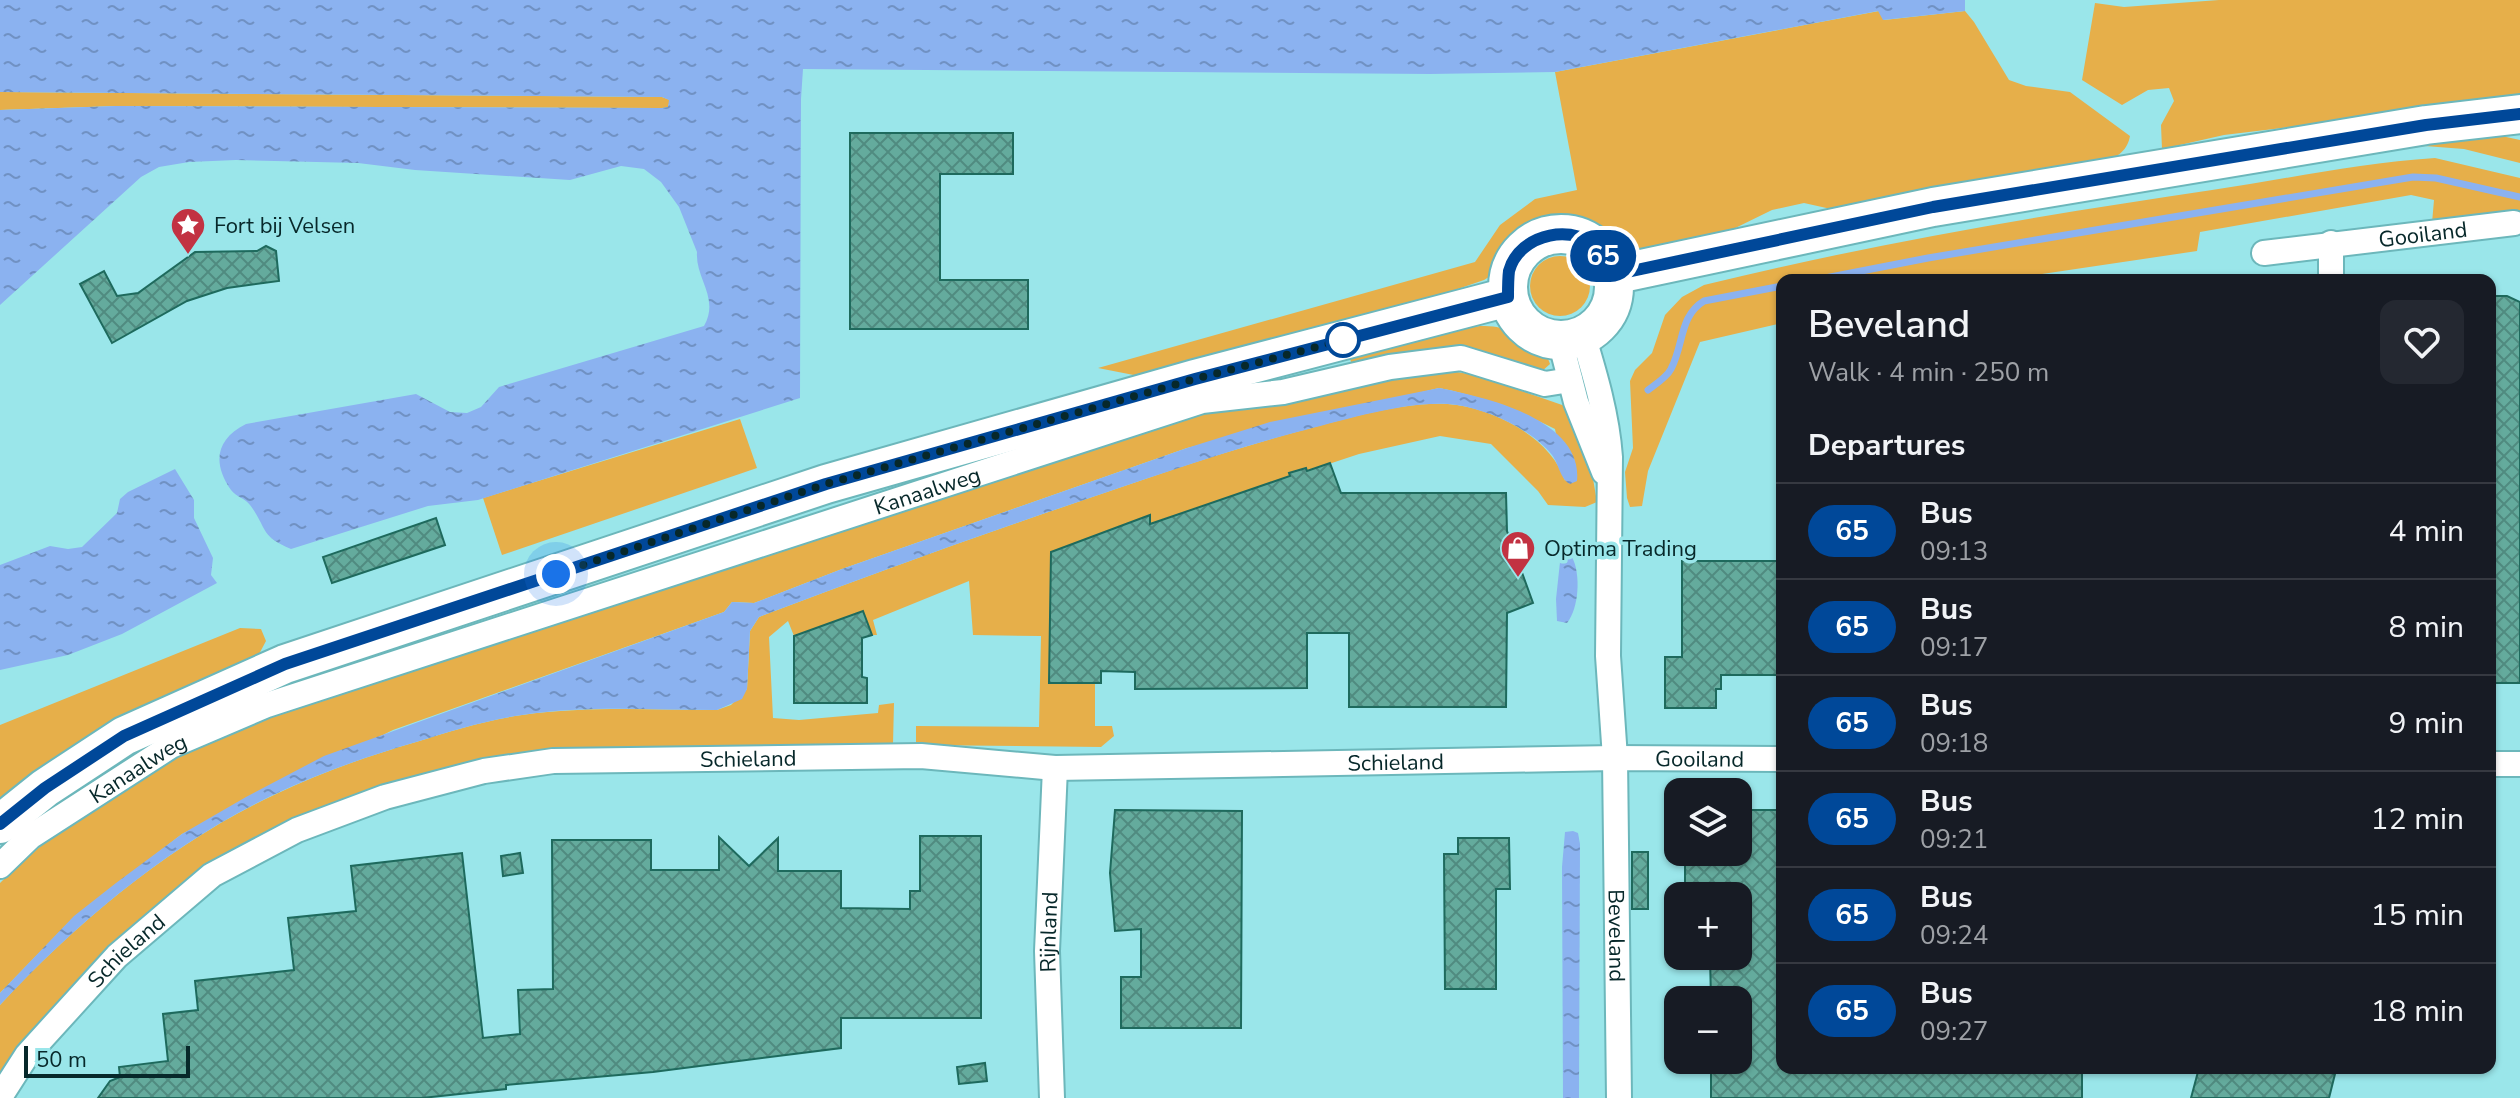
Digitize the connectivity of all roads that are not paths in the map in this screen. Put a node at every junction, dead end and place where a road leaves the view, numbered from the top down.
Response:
1 (2520, 114) edge
2 (2514, 223) dead end
3 (2331, 243) junction
4 (2264, 253) dead end
5 (2331, 274) edge
6 (1613, 275) junction
7 (1508, 297) junction
8 (1571, 338) junction
9 (1570, 380) junction
10 (1611, 484) junction
11 (289, 680) junction
12 (1615, 758) junction
13 (1776, 759) edge
14 (2496, 764) edge
15 (2520, 764) edge
16 (1055, 768) junction
17 (0, 824) edge
18 (0, 866) edge
19 (0, 1097) edge
20 (1052, 1098) edge
21 (1619, 1098) edge

1 - 6 main road
2 - 3 street, Gooiland
3 - 4 street, Gooiland
3 - 5 street
6 - 7 main road
6 - 8 main road
7 - 8 main road
7 - 11 main road, Kanaalweg
8 - 9 street, Beveland
8 - 10 street, Beveland
9 - 10 street, Beveland
9 - 11 street, Kanaalweg
10 - 12 street, Beveland
11 - 17 main road, Kanaalweg
11 - 18 street, Kanaalweg
12 - 13 street, Gooiland
12 - 16 street, Schieland
12 - 21 street, Beveland
14 - 15 street
16 - 19 street, Schieland
16 - 20 street, Rijnland

